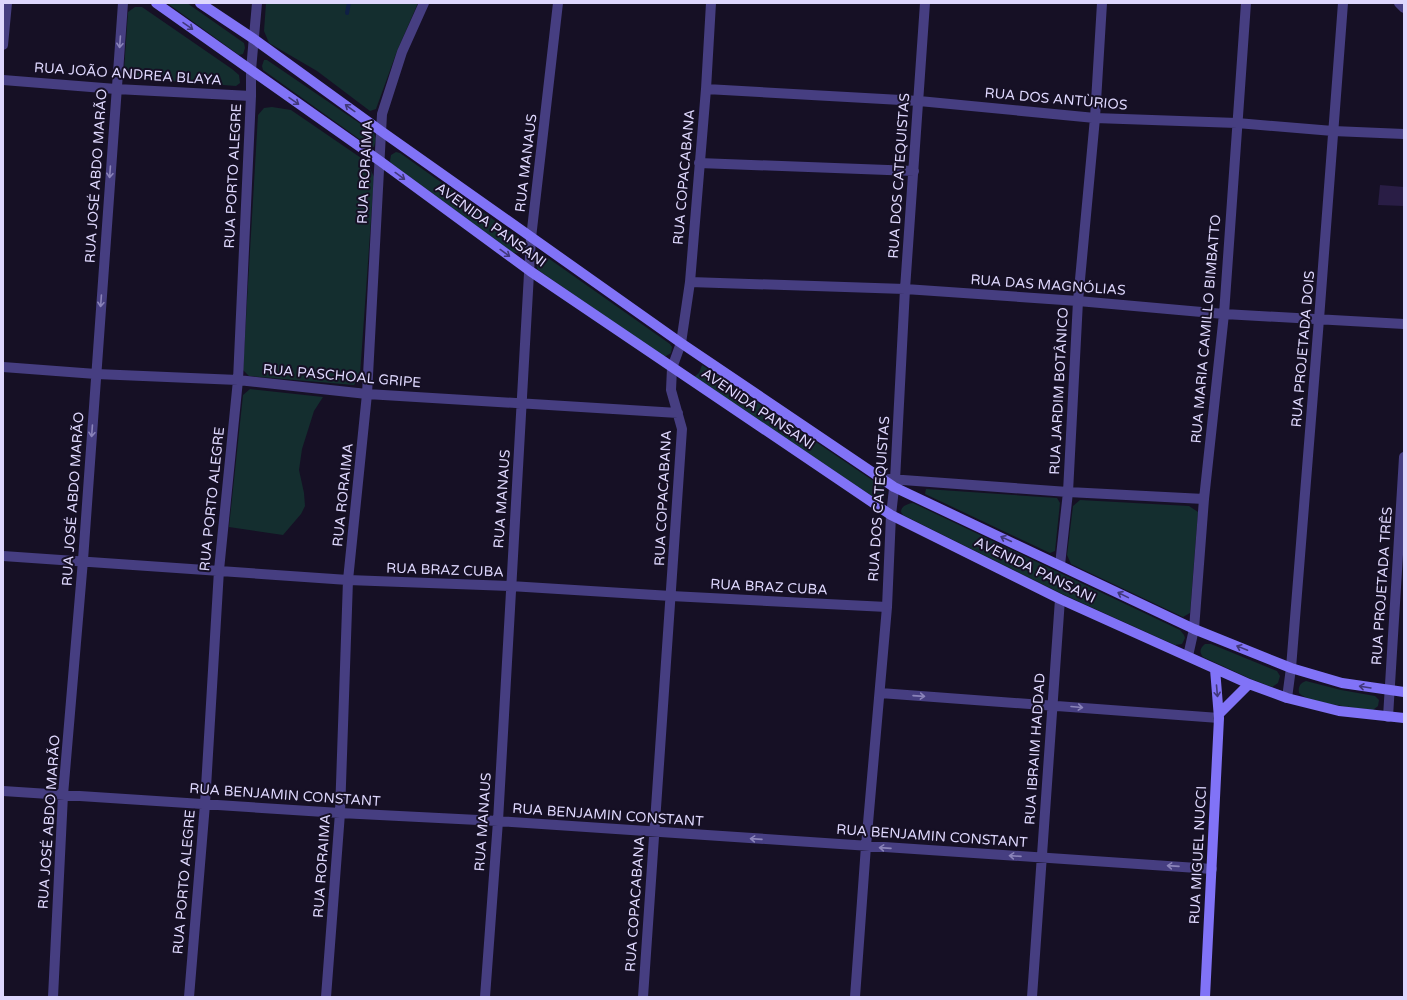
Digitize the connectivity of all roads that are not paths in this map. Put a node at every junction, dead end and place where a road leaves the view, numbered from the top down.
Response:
1 (7, 3) edge
2 (123, 3) edge
3 (156, 3) edge
4 (200, 3) edge
5 (257, 3) edge
6 (424, 3) edge
7 (558, 3) edge
8 (711, 3) edge
9 (926, 3) edge
10 (1102, 3) edge
11 (1246, 3) edge
12 (1399, 3) edge
13 (1344, 4) edge
14 (1404, 8) edge
15 (254, 39) junction
16 (3, 45) edge
17 (251, 70) junction
18 (3, 80) edge
19 (116, 89) junction
20 (706, 89) junction
21 (251, 96) junction
22 (919, 101) junction
23 (1095, 118) junction
24 (1237, 123) junction
25 (381, 131) junction
26 (1334, 131) junction
27 (1404, 134) edge
28 (380, 161) junction
29 (699, 163) junction
30 (914, 171) junction
31 (531, 238) junction
32 (530, 271) junction
33 (690, 282) junction
34 (905, 289) junction
35 (1078, 301) junction
36 (1224, 314) junction
37 (1319, 319) junction
38 (1404, 324) edge
39 (681, 343) junction
40 (3, 367) edge
41 (672, 368) junction
42 (96, 374) junction
43 (238, 380) junction
44 (367, 394) junction
45 (522, 404) junction
46 (678, 413) junction
47 (1404, 456) edge
48 (895, 483) junction
49 (1068, 492) junction
50 (1204, 499) junction
51 (891, 515) junction
52 (3, 556) edge
53 (83, 560) junction
54 (1060, 565) junction
55 (219, 570) junction
56 (348, 580) junction
57 (510, 586) junction
58 (671, 596) junction
59 (1060, 599) junction
60 (887, 607) junction
61 (1194, 629) junction
62 (1188, 656) junction
63 (1291, 668) junction
64 (1215, 669) junction
65 (1249, 684) junction
66 (1389, 690) junction
67 (1404, 692) edge
68 (880, 693) junction
69 (1287, 698) junction
70 (1052, 705) junction
71 (1219, 716) junction
72 (1388, 718) junction
73 (1404, 718) edge
74 (3, 791) edge
75 (63, 795) junction
76 (205, 804) junction
77 (340, 813) junction
78 (498, 821) junction
79 (654, 832) junction
80 (866, 846) junction
81 (1041, 857) junction
82 (1212, 869) junction
83 (53, 997) edge
84 (189, 997) edge
85 (326, 997) edge
86 (485, 997) edge
87 (644, 997) edge
88 (855, 997) edge
89 (1032, 997) edge
90 (1205, 997) edge

1 - 16 street
2 -> 19 street, RUA JOSÉ ABDO MARÃO
3 -> 17 main road, AVENIDA PANSANI
4 - 15 main road, AVENIDA PANSANI
5 - 15 street, RUA PORTO ALEGRE
6 - 25 street, RUA RORAIMA
7 - 31 street, RUA MANAUS
8 - 20 street, RUA COPACABANA
9 - 22 street, RUA DOS CATEQUISTAS
10 - 23 street, RUA JARDIM BOTÂNICO
11 - 24 street, RUA MARIA CAMILLO BIMBATTO
12 - 14 street
13 - 26 street, RUA PROJETADA DOIS
15 - 17 street, RUA PORTO ALEGRE
25 -> 15 main road, AVENIDA PANSANI
17 - 21 street, RUA PORTO ALEGRE
17 -> 28 main road, AVENIDA PANSANI
18 - 19 street, RUA JOÃO ANDREA BLAYA
19 - 21 street, RUA JOÃO ANDREA BLAYA
19 -> 42 street, RUA JOSÉ ABDO MARÃO
20 - 22 street, RUA DOS ANTÙRIOS
20 - 29 street, RUA COPACABANA
21 - 43 street, RUA PORTO ALEGRE
22 - 23 street, RUA DOS ANTÙRIOS
22 - 30 street, RUA DOS CATEQUISTAS
23 - 24 street, RUA DOS ANTÙRIOS
23 - 35 street, RUA JARDIM BOTÂNICO
24 - 26 street, RUA DOS ANTÙRIOS
24 - 36 street, RUA MARIA CAMILLO BIMBATTO
25 - 28 street, RUA RORAIMA
25 - 31 main road, AVENIDA PANSANI
26 - 27 street, RUA DOS ANTÙRIOS
26 - 37 street, RUA PROJETADA DOIS
28 -> 32 main road, AVENIDA PANSANI
28 - 44 street, RUA RORAIMA
29 - 30 street
29 - 33 street, RUA COPACABANA
30 - 34 street, RUA DOS CATEQUISTAS
31 - 32 street, RUA MANAUS
31 - 39 main road, AVENIDA PANSANI
32 - 41 main road, AVENIDA PANSANI
32 - 45 street, RUA MANAUS
33 - 34 street, RUA DAS MAGNÓLIAS
33 - 39 street, RUA COPACABANA
34 - 35 street, RUA DAS MAGNÓLIAS
34 - 48 street, RUA DOS CATEQUISTAS
35 - 36 street, RUA DAS MAGNÓLIAS
35 - 49 street, RUA JARDIM BOTÂNICO
36 - 37 street, RUA DAS MAGNÓLIAS
36 - 50 street, RUA MARIA CAMILLO BIMBATTO
37 - 38 street, RUA DAS MAGNÓLIAS
37 - 63 street, RUA PROJETADA DOIS
39 - 41 street, RUA COPACABANA
39 - 48 main road, AVENIDA PANSANI
40 - 42 street, RUA PASCHOAL GRIPE
41 - 46 street, RUA COPACABANA
41 - 51 main road, AVENIDA PANSANI
42 - 43 street, RUA PASCHOAL GRIPE
42 -> 53 street, RUA JOSÉ ABDO MARÃO
43 - 44 street, RUA PASCHOAL GRIPE
43 - 55 street, RUA PORTO ALEGRE
44 - 45 street, RUA PASCHOAL GRIPE
44 - 56 street, RUA RORAIMA
45 - 46 street, RUA PASCHOAL GRIPE
45 - 57 street, RUA MANAUS
46 - 58 street, RUA COPACABANA
47 - 66 street, RUA PROJETADA TRÊS
48 - 49 street
48 - 51 street, RUA DOS CATEQUISTAS
54 -> 48 main road, AVENIDA PANSANI
49 - 50 street
49 - 54 street, RUA JARDIM BOTÂNICO
50 - 61 street, RUA MARIA CAMILLO BIMBATTO
51 - 59 main road, AVENIDA PANSANI
51 - 60 street, RUA DOS CATEQUISTAS
52 - 53 street, RUA BRAZ CUBA
53 - 55 street, RUA BRAZ CUBA
53 - 75 street, RUA JOSÉ ABDO MARÃO
61 -> 54 main road, AVENIDA PANSANI
55 - 56 street, RUA BRAZ CUBA
55 - 76 street, RUA PORTO ALEGRE
56 - 57 street, RUA BRAZ CUBA
56 - 77 street, RUA RORAIMA
57 - 58 street, RUA BRAZ CUBA
57 - 78 street, RUA MANAUS
58 - 60 street, RUA BRAZ CUBA
58 - 79 street, RUA COPACABANA
59 - 62 main road, AVENIDA PANSANI
59 - 70 street, RUA IBRAIM HADDAD
60 - 68 street, RUA DOS CATEQUISTAS
61 - 62 street, RUA MARIA CAMILLO BIMBATTO
63 -> 61 main road, AVENIDA PANSANI
62 - 64 main road, AVENIDA PANSANI
66 -> 63 main road, AVENIDA PANSANI
63 - 69 street, RUA PROJETADA DOIS
64 - 65 main road, AVENIDA PANSANI
64 -> 71 main road, RUA MIGUEL NUCCI
65 - 69 main road, AVENIDA PANSANI
65 - 71 main road
66 - 67 main road, AVENIDA PANSANI
66 - 72 street, RUA PROJETADA TRÊS
68 -> 70 street
68 - 80 street, RUA DOS CATEQUISTAS
69 - 72 main road, AVENIDA PANSANI
70 -> 71 street
70 - 81 street, RUA IBRAIM HADDAD
71 - 82 main road, RUA MIGUEL NUCCI
72 - 73 main road, AVENIDA PANSANI
74 - 75 street, RUA BENJAMIN CONSTANT
75 - 76 street, RUA BENJAMIN CONSTANT
75 - 83 street, RUA JOSÉ ABDO MARÃO
76 - 77 street, RUA BENJAMIN CONSTANT
76 - 84 street, RUA PORTO ALEGRE
77 - 78 street, RUA BENJAMIN CONSTANT
77 - 85 street, RUA RORAIMA
78 - 79 street, RUA BENJAMIN CONSTANT
78 - 86 street, RUA MANAUS
80 -> 79 street, RUA BENJAMIN CONSTANT
79 - 87 street, RUA COPACABANA
81 -> 80 street, RUA BENJAMIN CONSTANT
80 - 88 street, RUA DOS CATEQUISTAS
82 -> 81 street, RUA BENJAMIN CONSTANT
81 - 89 street, RUA IBRAIM HADDAD
82 - 90 main road, RUA MIGUEL NUCCI

